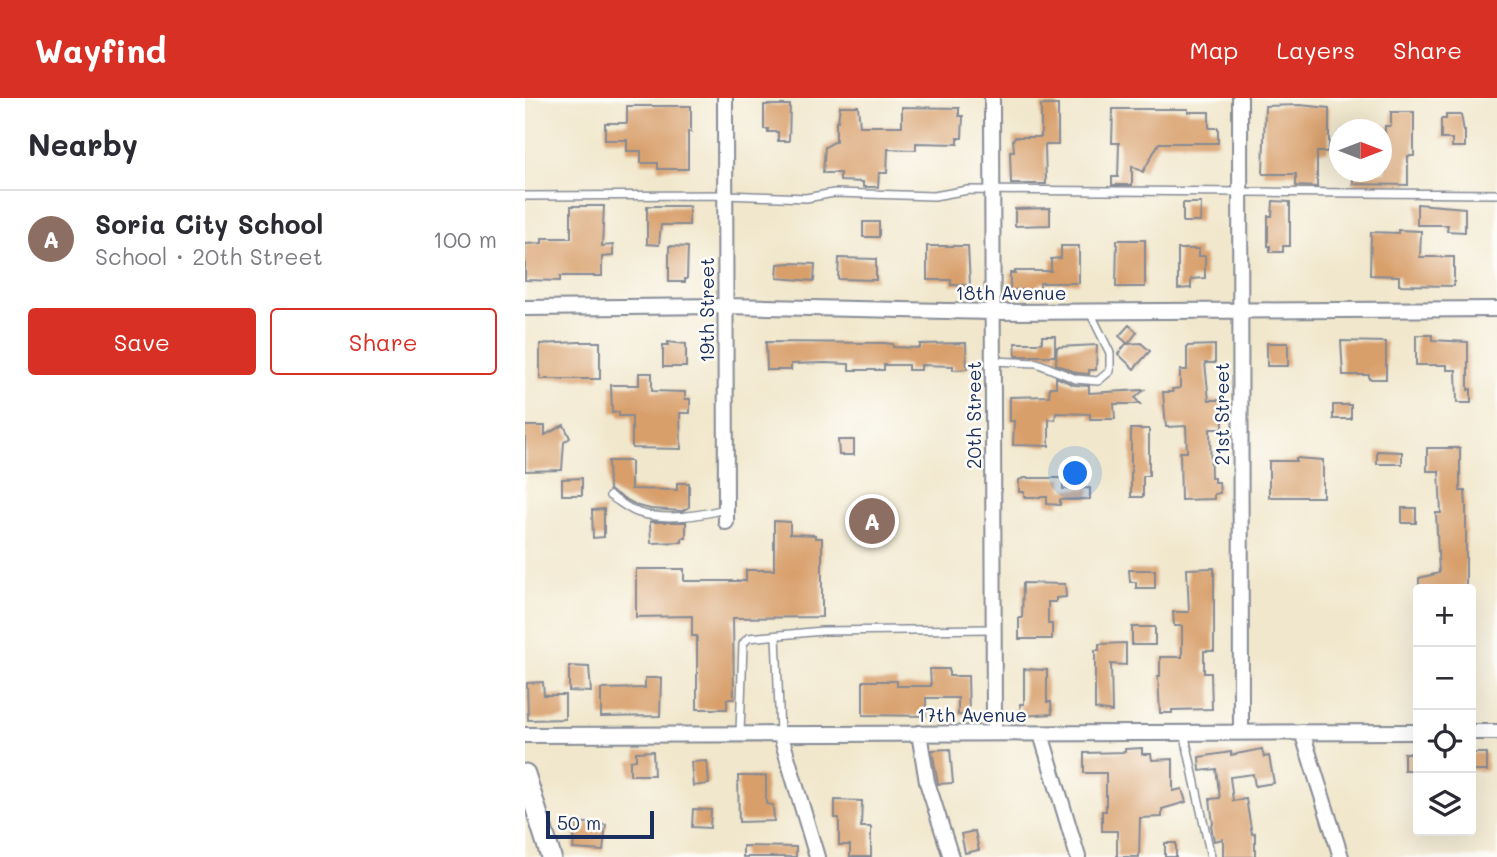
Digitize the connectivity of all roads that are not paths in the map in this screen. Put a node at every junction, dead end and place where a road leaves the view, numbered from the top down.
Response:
1 (725, 98) edge
2 (992, 98) edge
3 (1240, 98) edge
4 (992, 190) junction
5 (1240, 191) junction
6 (1497, 194) edge
7 (725, 195) junction
8 (525, 196) edge
9 (726, 306) junction
10 (525, 308) edge
11 (1497, 309) edge
12 (1240, 310) junction
13 (1090, 311) junction
14 (992, 312) junction
15 (992, 361) junction
16 (610, 496) dead end
17 (726, 515) joint
18 (993, 629) junction
19 (776, 636) junction
20 (1241, 731) junction
21 (994, 732) junction
22 (1184, 732) junction
23 (1302, 732) junction
24 (1413, 732) edge
25 (1476, 732) edge
26 (1497, 732) edge
27 (740, 733) junction
28 (780, 733) junction
29 (919, 733) junction
30 (1041, 734) junction
31 (525, 735) edge
32 (525, 774) edge
33 (551, 857) edge
34 (817, 857) edge
35 (951, 857) edge
36 (1078, 857) edge
37 (1211, 857) edge
38 (1341, 857) edge

1 - 7 street, 19th Street
2 - 4 street, 20th Street
3 - 5 street, 21st Street
4 - 5 lane
4 - 7 lane
4 - 14 street, 20th Street
5 - 6 lane
5 - 12 street, 21st Street
7 - 8 lane
7 - 9 street, 19th Street
9 - 10 street, 18th Avenue
9 - 14 street, 18th Avenue
9 - 17 street, 19th Street
11 - 12 street, 18th Avenue
12 - 13 street, 18th Avenue
12 - 20 street, 21st Street
13 - 14 street, 18th Avenue
13 - 15 lane
14 - 15 street, 20th Street
15 - 18 street, 20th Street
16 - 17 lane
18 - 19 lane
18 - 21 street, 20th Street
19 - 27 lane
19 - 28 lane
20 - 22 street, 17th Avenue
20 - 23 street, 17th Avenue
21 - 29 street, 17th Avenue
21 - 30 street, 17th Avenue
22 - 30 street, 17th Avenue
22 - 37 lane
23 - 24 street, 17th Avenue
23 - 38 street
25 - 26 street
27 - 28 street, 17th Avenue
27 - 31 street, 17th Avenue
28 - 29 street, 17th Avenue
28 - 34 street
29 - 35 street
30 - 36 street
32 - 33 street

